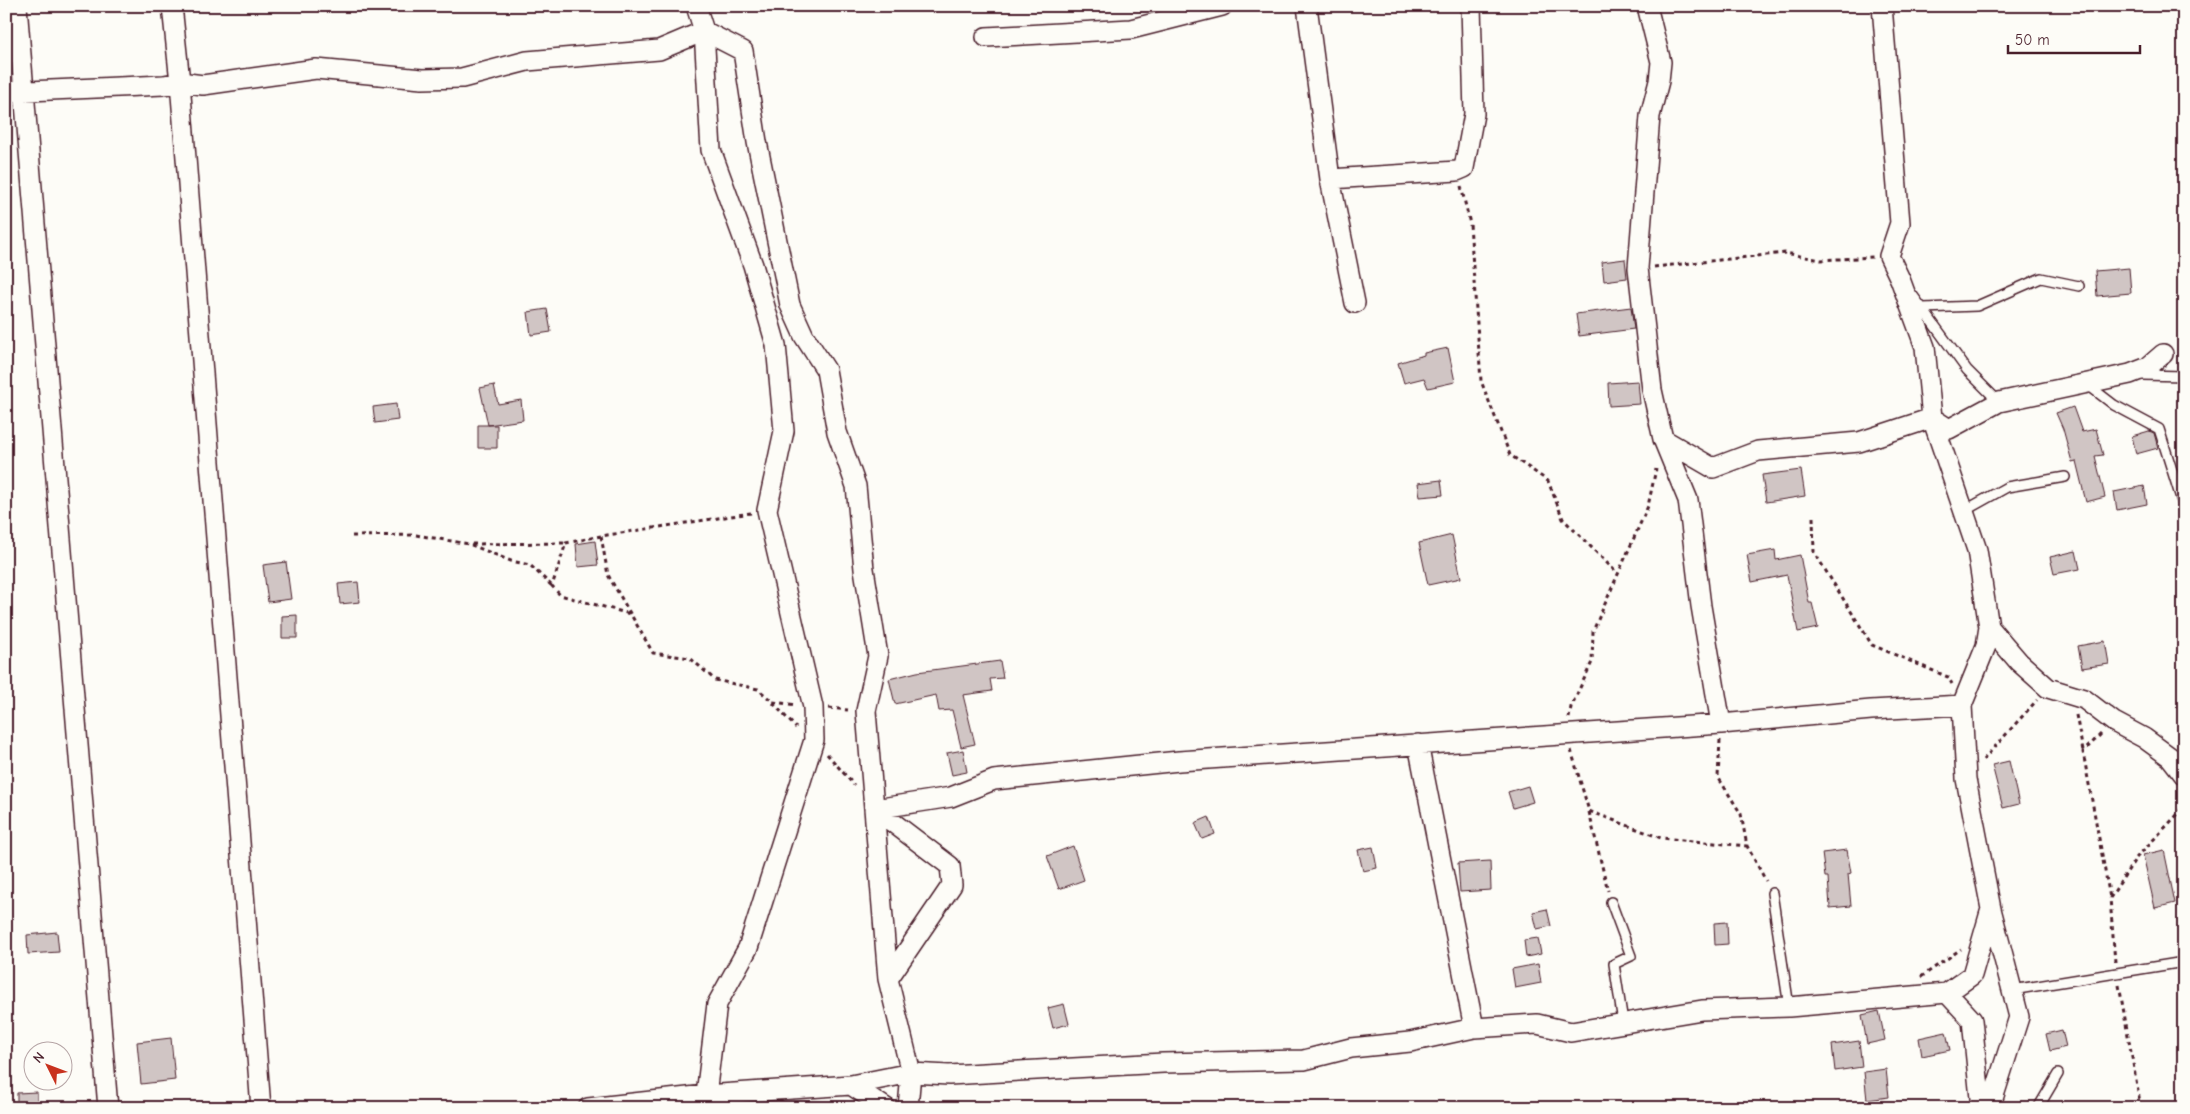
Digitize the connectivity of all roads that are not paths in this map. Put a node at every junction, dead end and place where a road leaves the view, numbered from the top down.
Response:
1 (17, 6) edge
2 (172, 6) edge
3 (696, 6) edge
4 (1222, 6) edge
5 (1307, 6) edge
6 (1471, 6) edge
7 (1647, 6) edge
8 (1882, 6) edge
9 (704, 31) junction
10 (986, 37) dead end
11 (180, 82) junction
12 (15, 91) edge
13 (1330, 179) junction
14 (1900, 279) junction
15 (2079, 286) dead end
16 (1355, 303) dead end
17 (790, 305) junction
18 (1923, 308) junction
19 (776, 345) junction
20 (2163, 354) dead end
21 (2130, 374) junction
22 (2184, 376) edge
23 (2086, 383) junction
24 (1999, 402) junction
25 (1932, 418) junction
26 (1662, 439) junction
27 (2065, 477) dead end
28 (2184, 508) edge
29 (1964, 511) junction
30 (1989, 627) junction
31 (1962, 704) junction
32 (1721, 724) junction
33 (1418, 744) junction
34 (2184, 774) edge
35 (875, 809) junction
36 (1772, 893) road end
37 (1611, 902) road end
38 (1991, 909) junction
39 (2184, 962) edge
40 (888, 979) junction
41 (2012, 990) junction
42 (1947, 993) junction
43 (1789, 1007) junction
44 (1623, 1022) junction
45 (1474, 1028) junction
46 (911, 1073) junction
47 (2058, 1074) dead end
48 (851, 1085) junction
49 (706, 1095) junction
50 (639, 1106) edge
51 (108, 1108) edge
52 (261, 1108) edge
53 (588, 1108) edge
54 (886, 1108) edge
55 (908, 1108) edge
56 (1981, 1108) edge
57 (1990, 1108) edge
58 (2038, 1108) edge

1 - 12 street
2 - 11 street
3 - 9 street
4 - 10 street
5 - 13 street
6 - 13 street
7 - 26 street
8 - 14 street
9 - 11 street
9 - 17 street
9 - 19 street
11 - 12 street
11 - 52 street
12 - 51 street
13 - 16 street
14 - 18 lane
14 - 25 street
15 - 18 lane
17 - 19 street
17 - 35 street
18 - 24 lane
19 - 49 street
20 - 21 street
21 - 22 lane
21 - 23 street
23 - 24 street
23 - 28 lane
24 - 25 street
25 - 26 street
25 - 29 street
26 - 32 street
27 - 29 lane
29 - 30 street
30 - 31 street
30 - 34 street
31 - 32 street
31 - 38 street
32 - 33 street
33 - 35 street
33 - 45 street
35 - 40 street
35 - 40 street
36 - 43 lane
37 - 44 lane
38 - 41 street
38 - 42 street
39 - 41 lane
40 - 46 street
41 - 57 street
42 - 43 street
42 - 56 street
43 - 44 street
44 - 45 street
45 - 46 street
46 - 48 street
46 - 55 street
47 - 58 lane
48 - 49 street
48 - 54 street
49 - 50 street
50 - 53 street

